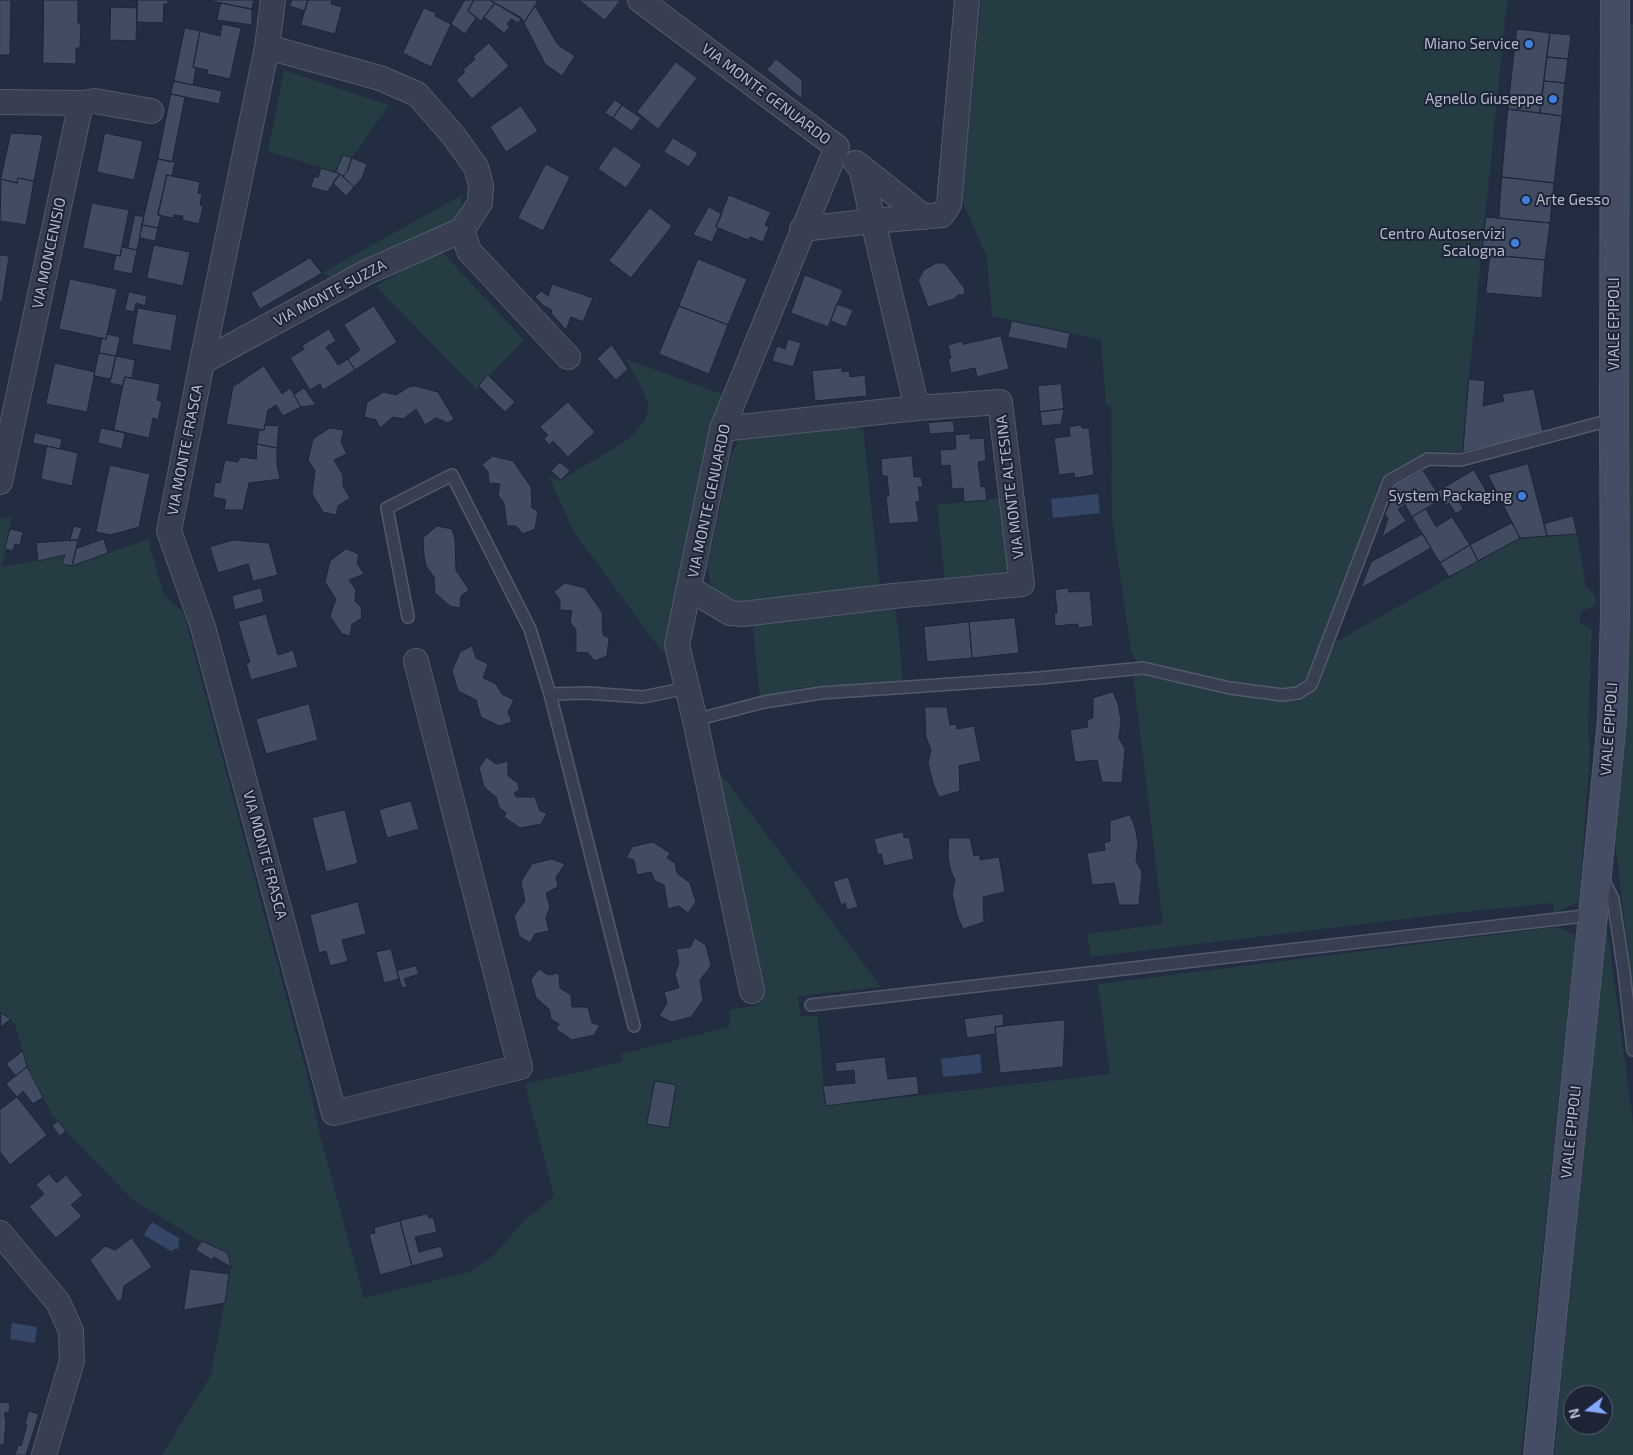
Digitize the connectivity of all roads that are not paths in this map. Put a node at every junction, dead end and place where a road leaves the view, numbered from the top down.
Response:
1 (273, 0) edge
2 (640, 0) edge
3 (967, 0) edge
4 (1615, 0) edge
5 (267, 47) junction
6 (0, 102) edge
7 (81, 103) junction
8 (151, 111) dead end
9 (837, 148) junction
10 (861, 167) junction
11 (924, 217) junction
12 (873, 222) junction
13 (802, 229) junction
14 (462, 230) junction
15 (568, 357) dead end
16 (202, 362) junction
17 (917, 408) junction
18 (1614, 419) junction
19 (722, 430) junction
20 (0, 482) edge
21 (690, 589) junction
22 (408, 617) dead end
23 (416, 661) dead end
24 (687, 688) junction
25 (550, 694) junction
26 (694, 720) junction
27 (1597, 869) junction
28 (1593, 915) junction
29 (752, 991) dead end
30 (811, 1005) dead end
31 (634, 1026) dead end
32 (1633, 1050) edge
33 (5, 1244) edge
34 (44, 1455) edge
35 (1538, 1455) edge

1 - 5 street, VIA MONTE FRASCA
2 - 9 street, VIA MONTE GENUARDO
3 - 11 street
4 - 18 main road, VIALE EPIPOLI
5 - 14 street
5 - 16 street, VIA MONTE FRASCA
6 - 7 street
7 - 8 street
7 - 20 street, VIA MONCENISIO
9 - 10 street
9 - 13 street, VIA MONTE GENUARDO
10 - 11 street
10 - 12 street
11 - 12 street
12 - 13 street
12 - 17 street
13 - 19 street, VIA MONTE GENUARDO
14 - 15 street
14 - 16 street, VIA MONTE SUZZA
16 - 23 street, VIA MONTE FRASCA
17 - 19 street
17 - 21 street, VIA MONTE ALTESINA
18 - 26 lane
18 - 27 main road, VIALE EPIPOLI
19 - 21 street, VIA MONTE GENUARDO
21 - 24 street, VIA MONTE GENUARDO
22 - 25 lane
24 - 25 lane
24 - 26 street, VIA MONTE GENUARDO
25 - 31 lane
26 - 29 street, VIA MONTE GENUARDO
27 - 28 main road, VIALE EPIPOLI
27 - 32 lane
28 - 30 lane
28 - 35 main road, VIALE EPIPOLI
33 - 34 street

